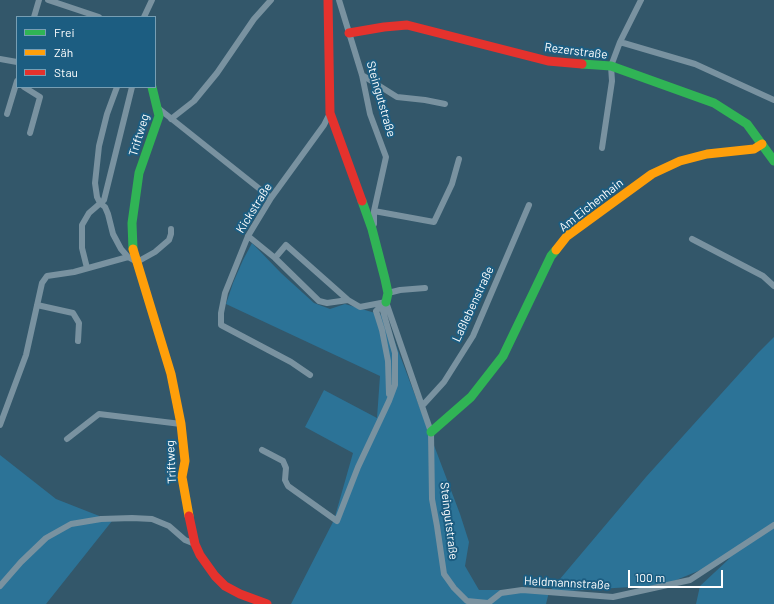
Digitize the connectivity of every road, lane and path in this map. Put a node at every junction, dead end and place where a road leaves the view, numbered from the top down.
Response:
1 (38, 0) edge
2 (48, 0) edge
3 (152, 0) edge
4 (271, 0) edge
5 (328, 0) edge
6 (339, 0) edge
7 (641, 0) edge
8 (34, 16) edge
9 (95, 16) edge
10 (144, 16) edge
11 (349, 33) junction
12 (620, 42) junction
13 (0, 59) edge
14 (16, 62) edge
15 (611, 66) junction
16 (362, 75) junction
17 (16, 85) edge
18 (26, 88) edge
19 (117, 88) edge
20 (132, 88) edge
21 (152, 88) edge
22 (774, 100) edge
23 (445, 104) dead end
24 (158, 108) junction
25 (330, 113) junction
26 (7, 114) dead end
27 (171, 119) junction
28 (30, 134) dead end
29 (762, 144) junction
30 (602, 148) dead end
31 (460, 159) dead end
32 (774, 161) edge
33 (272, 198) junction
34 (100, 203) junction
35 (529, 205) dead end
36 (374, 210) junction
37 (372, 229) junction
38 (171, 230) dead end
39 (248, 236) junction
40 (692, 239) dead end
41 (128, 257) junction
42 (275, 258) junction
43 (137, 262) junction
44 (87, 268) junction
45 (774, 286) edge
46 (425, 288) dead end
47 (387, 297) junction
48 (348, 300) junction
49 (37, 305) junction
50 (78, 341) dead end
51 (310, 375) dead end
52 (423, 405) junction
53 (181, 424) junction
54 (0, 425) edge
55 (431, 432) junction
56 (67, 440) dead end
57 (262, 450) dead end
58 (774, 525) edge
59 (195, 544) junction
60 (0, 586) edge
61 (467, 602) edge
62 (267, 604) edge
63 (488, 604) edge

1 - 8 street
2 - 9 street
3 - 10 street
4 - 27 street
5 - 25 street, Steingutstraße
6 - 11 street, Steingutstraße
7 - 12 street
11 - 15 street, Rezerstraße
11 - 16 street, Steingutstraße
12 - 15 street
12 - 22 street
13 - 14 street
15 - 29 street, Rezerstraße
15 - 30 street
16 - 23 street
16 - 36 street, Steingutstraße
17 - 26 street
18 - 28 street
19 - 34 street
20 - 34 street
21 - 24 street, Triftweg
24 - 27 street
24 - 43 street, Triftweg
25 - 33 street, Kickstraße
25 - 37 street, Steingutstraße
27 - 33 street
29 - 32 street, Rezerstraße
29 - 55 street, Am Eichenhain
31 - 36 street
33 - 39 street, Kickstraße
34 - 41 street
34 - 44 street
35 - 52 street, Laßlebenstraße
36 - 37 street, Steingutstraße
37 - 47 street, Steingutstraße
38 - 43 street
39 - 42 street
39 - 51 street, Kickstraße
40 - 45 street
41 - 43 street
41 - 44 street
42 - 48 street
42 - 48 street
43 - 53 street, Triftweg
44 - 49 street
46 - 47 street
47 - 48 street
47 - 52 street, Steingutstraße
47 - 57 street, Steingutstraße
49 - 50 street
49 - 54 street
52 - 55 street, Steingutstraße
53 - 56 street
53 - 59 street, Triftweg
55 - 61 street, Steingutstraße
58 - 63 street, Heldmannstraße
59 - 60 street
59 - 62 street, Triftweg
61 - 63 street, Steingutstraße

